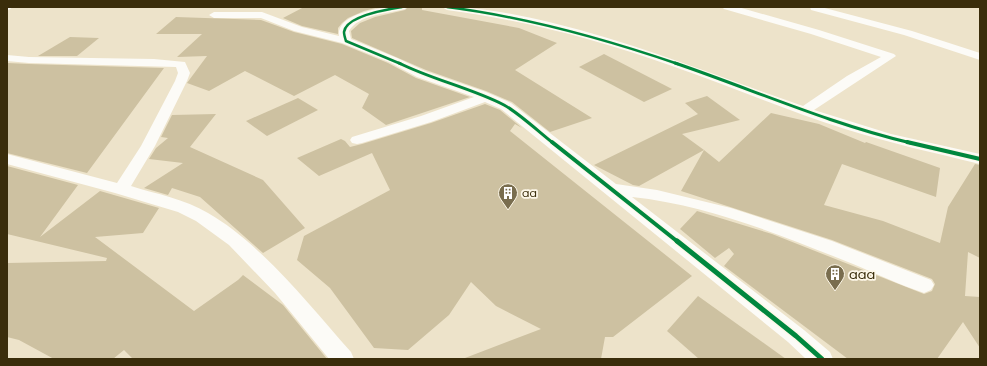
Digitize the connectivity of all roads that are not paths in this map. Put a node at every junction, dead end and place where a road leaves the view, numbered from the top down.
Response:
1 (402, 7) edge
2 (447, 7) edge
3 (727, 7) edge
4 (814, 8) dead end
5 (496, 10) edge
6 (214, 15) dead end
7 (346, 41) junction
8 (980, 57) edge
9 (7, 58) edge
10 (486, 97) junction
11 (804, 111) junction
12 (357, 140) dead end
13 (7, 159) edge
14 (980, 159) edge
15 (121, 189) junction
16 (610, 189) junction
17 (924, 285) dead end
18 (343, 359) edge
19 (822, 359) edge

1 - 7 street
2 - 5 street
3 - 11 street
4 - 8 street
5 - 11 street
6 - 7 street
7 - 10 street
9 - 15 street
10 - 12 street
10 - 16 street
11 - 14 street
13 - 15 street
15 - 18 street
16 - 17 street
16 - 19 street

